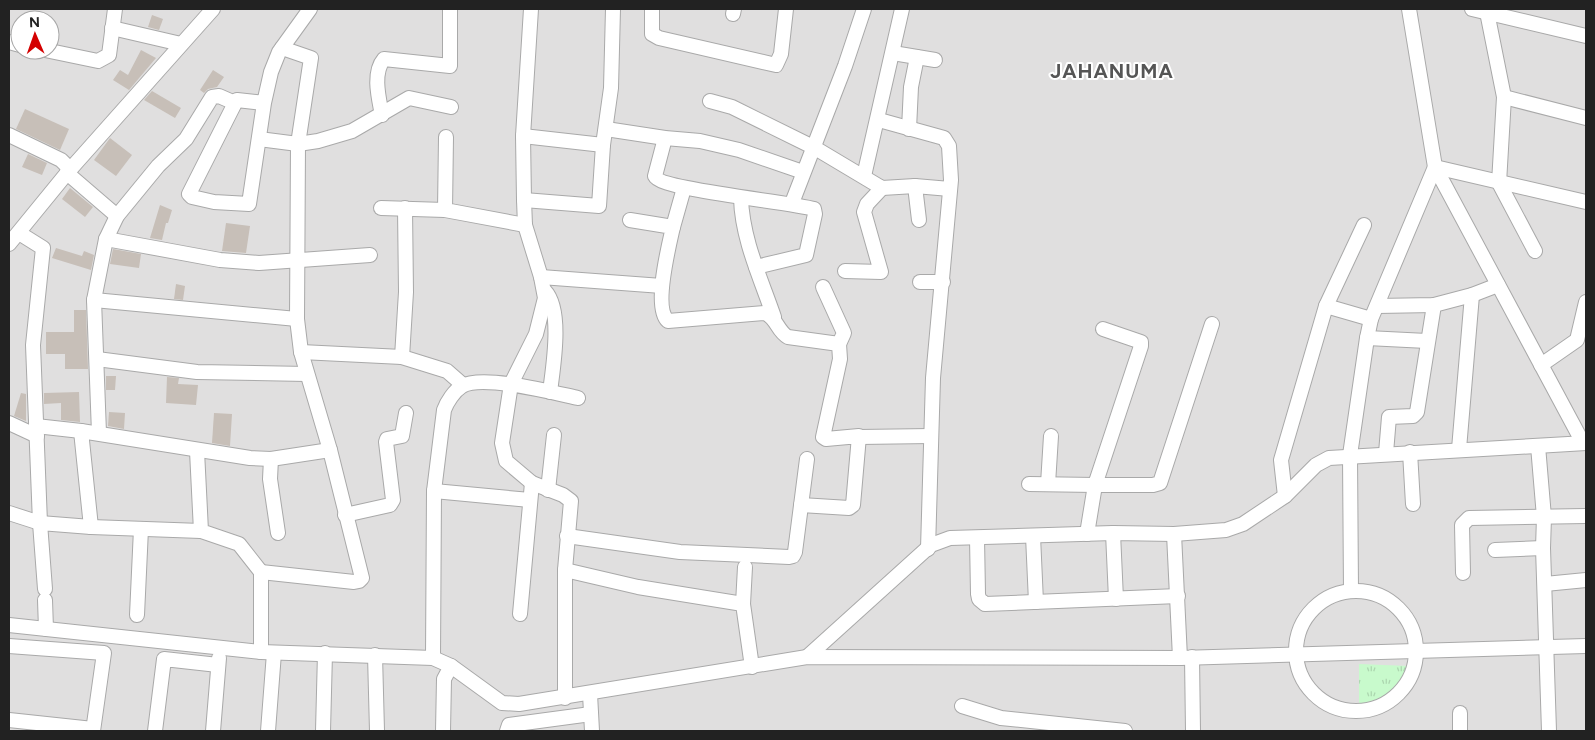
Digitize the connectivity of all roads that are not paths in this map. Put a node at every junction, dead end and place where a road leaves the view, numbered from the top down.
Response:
1 (115, 9) edge
2 (211, 9) edge
3 (310, 9) edge
4 (450, 9) edge
5 (531, 9) edge
6 (613, 9) edge
7 (652, 9) edge
8 (786, 9) edge
9 (864, 9) edge
10 (902, 9) edge
11 (1409, 9) edge
12 (1472, 9) edge
13 (1487, 12) junction
14 (112, 28) junction
15 (1586, 36) edge
16 (181, 44) junction
17 (282, 48) junction
18 (60, 52) edge
19 (893, 53) junction
20 (917, 57) junction
21 (935, 60) dead end
22 (1504, 97) junction
23 (710, 101) dead end
24 (235, 103) junction
25 (264, 103) junction
26 (451, 107) dead end
27 (382, 116) junction
28 (1586, 118) edge
29 (879, 120) junction
30 (606, 129) junction
31 (909, 130) junction
32 (9, 135) edge
33 (523, 136) junction
34 (446, 137) dead end
35 (665, 138) junction
36 (259, 139) junction
37 (298, 144) junction
38 (603, 145) junction
39 (815, 148) junction
40 (1435, 167) junction
41 (803, 172) junction
42 (67, 174) junction
43 (864, 176) junction
44 (1499, 183) junction
45 (915, 186) junction
46 (684, 188) junction
47 (882, 188) junction
48 (950, 189) junction
49 (741, 198) junction
50 (524, 200) junction
51 (1586, 202) edge
52 (792, 203) junction
53 (381, 208) dead end
54 (405, 208) junction
55 (445, 210) junction
56 (117, 216) junction
57 (630, 220) dead end
58 (919, 220) dead end
59 (525, 225) junction
60 (1364, 225) dead end
61 (673, 226) junction
62 (19, 232) junction
63 (106, 239) junction
64 (9, 244) edge
65 (1535, 251) dead end
66 (370, 255) dead end
67 (296, 260) junction
68 (756, 267) junction
69 (845, 271) dead end
70 (542, 282) junction
71 (920, 282) dead end
72 (943, 282) junction
73 (1498, 285) junction
74 (662, 286) junction
75 (823, 286) dead end
76 (1472, 295) junction
77 (94, 300) junction
78 (1586, 302) edge
79 (1434, 305) junction
80 (1326, 306) junction
81 (1376, 306) junction
82 (774, 318) junction
83 (297, 319) junction
84 (1371, 319) junction
85 (1212, 324) dead end
86 (1103, 330) dead end
87 (1367, 338) junction
88 (1427, 341) junction
89 (1581, 342) edge
90 (839, 344) junction
91 (301, 352) junction
92 (402, 357) junction
93 (97, 359) junction
94 (1541, 365) junction
95 (307, 374) junction
96 (511, 384) junction
97 (463, 385) junction
98 (550, 392) junction
99 (578, 398) dead end
100 (406, 413) dead end
101 (9, 423) edge
102 (36, 431) junction
103 (80, 431) junction
104 (98, 433) junction
105 (554, 435) dead end
106 (931, 436) junction
107 (1052, 436) dead end
108 (859, 437) junction
109 (1585, 443) edge
110 (1538, 446) junction
111 (1459, 449) junction
112 (330, 450) junction
113 (197, 451) junction
114 (1410, 452) junction
115 (1386, 453) junction
116 (1350, 455) junction
117 (271, 459) junction
118 (807, 459) dead end
119 (532, 483) junction
120 (1029, 484) dead end
121 (1048, 484) junction
122 (1095, 485) junction
123 (548, 490) junction
124 (434, 492) junction
125 (1285, 496) junction
126 (530, 500) junction
127 (1414, 504) dead end
128 (801, 505) junction
129 (9, 513) edge
130 (345, 515) junction
131 (1586, 516) edge
132 (1544, 517) junction
133 (40, 523) junction
134 (90, 527) junction
135 (141, 529) junction
136 (201, 531) junction
137 (278, 533) dead end
138 (1113, 533) junction
139 (1087, 534) junction
140 (1174, 534) junction
141 (567, 536) junction
142 (1033, 536) junction
143 (977, 538) junction
144 (1543, 548) junction
145 (928, 549) junction
146 (1495, 550) dead end
147 (745, 567) dead end
148 (565, 570) junction
149 (261, 572) junction
150 (1463, 573) dead end
151 (1586, 580) edge
152 (1545, 584) junction
153 (1352, 591) junction
154 (1178, 596) junction
155 (1116, 599) junction
156 (1036, 602) junction
157 (743, 604) junction
158 (520, 614) dead end
159 (137, 615) dead end
160 (9, 625) edge
161 (46, 629) junction
162 (9, 646) edge
163 (1586, 646) edge
164 (220, 647) junction
165 (1548, 648) junction
166 (1417, 651) junction
167 (268, 652) junction
168 (326, 653) junction
169 (1295, 653) junction
170 (375, 655) junction
171 (807, 657) junction
172 (1186, 657) junction
173 (433, 658) junction
174 (218, 665) junction
175 (451, 666) junction
176 (752, 667) junction
177 (590, 694) junction
178 (565, 698) junction
179 (962, 706) dead end
180 (1460, 713) dead end
181 (591, 714) junction
182 (9, 720) edge
183 (93, 730) edge
184 (155, 731) edge
185 (213, 731) edge
186 (268, 731) edge
187 (323, 731) edge
188 (377, 731) edge
189 (442, 731) edge
190 (506, 731) edge
191 (592, 731) edge
192 (1125, 731) edge
193 (1193, 731) edge
194 (1460, 731) edge
195 (1549, 731) edge

1 - 14 street
2 - 16 street
3 - 17 street
4 - 27 street
5 - 33 street
6 - 30 street
7 - 8 street
9 - 39 street
10 - 19 street
11 - 40 street
12 - 13 street
13 - 15 street
13 - 22 street
14 - 16 street
14 - 18 street
16 - 42 street
17 - 25 street
17 - 37 street
19 - 20 street
19 - 29 street
20 - 21 street
20 - 31 street
22 - 28 street
22 - 44 street
23 - 39 street
24 - 25 street
24 - 36 street
24 - 56 street
25 - 36 street
26 - 27 street
27 - 37 street
29 - 31 street
29 - 43 street
30 - 35 street
30 - 38 street
31 - 48 street
32 - 42 street
33 - 38 street
33 - 50 street
34 - 55 street
35 - 41 street
35 - 46 street
36 - 37 street
37 - 67 street
38 - 50 street
39 - 41 street
39 - 43 street
40 - 44 street
40 - 73 street
40 - 81 street
41 - 52 street
42 - 56 street
42 - 62 street
43 - 47 street
44 - 51 street
44 - 65 street
45 - 47 street
45 - 48 street
45 - 58 street
46 - 49 street
46 - 61 street
47 - 69 street
48 - 72 street
49 - 52 street
49 - 68 street
50 - 59 street
52 - 68 street
53 - 54 street
54 - 55 street
54 - 92 street
55 - 59 street
56 - 63 street
57 - 61 street
59 - 70 street
60 - 80 street
61 - 74 street
62 - 64 street
62 - 102 street
63 - 67 street
63 - 77 street
66 - 67 street
67 - 83 street
68 - 82 street
70 - 74 street
70 - 96 street
70 - 98 street
71 - 72 street
72 - 106 street
73 - 76 street
73 - 94 street
74 - 82 street
75 - 90 street
76 - 79 street
76 - 111 street
77 - 83 street
77 - 93 street
78 - 89 street
79 - 81 street
79 - 88 street
80 - 84 street
80 - 125 street
81 - 84 street
82 - 90 street
83 - 91 street
84 - 87 street
85 - 122 street
86 - 122 street
87 - 88 street
87 - 116 street
88 - 115 street
89 - 94 street
90 - 108 street
91 - 92 street
91 - 95 street
92 - 97 street
93 - 95 street
93 - 104 street
94 - 109 street
95 - 112 street
96 - 97 street
96 - 98 street
96 - 119 street
97 - 124 street
98 - 99 street
100 - 130 street
101 - 102 street
102 - 103 street
102 - 133 street
103 - 104 street
103 - 134 street
104 - 113 street
105 - 123 street
106 - 108 street
106 - 145 street
107 - 121 street
108 - 128 street
109 - 110 street
110 - 111 street
110 - 132 street
111 - 114 street
112 - 117 street
112 - 130 street
113 - 117 street
113 - 136 street
114 - 115 street
114 - 127 street
115 - 116 street
116 - 125 street
116 - 153 street
117 - 137 street
118 - 128 street
119 - 123 street
119 - 126 street
120 - 121 street
121 - 122 street
122 - 139 street
123 - 141 street
124 - 126 street
124 - 173 street
125 - 140 street
126 - 158 street
128 - 141 street
129 - 133 street
130 - 149 street
131 - 132 street
132 - 144 street
132 - 150 street
133 - 134 street
133 - 161 street
134 - 135 street
135 - 136 street
135 - 159 street
136 - 149 street
138 - 139 street
138 - 140 street
138 - 155 street
139 - 142 street
140 - 154 street
141 - 148 street
142 - 143 street
142 - 156 street
143 - 145 street
143 - 156 street
144 - 146 street
144 - 152 street
145 - 171 street
147 - 157 street
148 - 157 street
148 - 178 street
149 - 167 street
151 - 152 street
152 - 165 street
153 - 166 street
153 - 169 street
154 - 155 street
154 - 172 street
155 - 156 street
157 - 176 street
160 - 161 street
161 - 164 street
162 - 183 street
163 - 165 street
164 - 167 street
164 - 174 street
165 - 166 street
165 - 195 street
166 - 169 street
166 - 169 street
167 - 168 street
167 - 186 street
168 - 170 street
168 - 187 street
169 - 172 street
170 - 173 street
170 - 188 street
171 - 172 street
171 - 176 street
172 - 193 street
173 - 175 street
174 - 184 street
174 - 185 street
175 - 178 street
175 - 189 street
176 - 177 street
177 - 178 street
177 - 181 street
179 - 192 street
180 - 194 street
181 - 190 street
181 - 191 street
182 - 183 street

